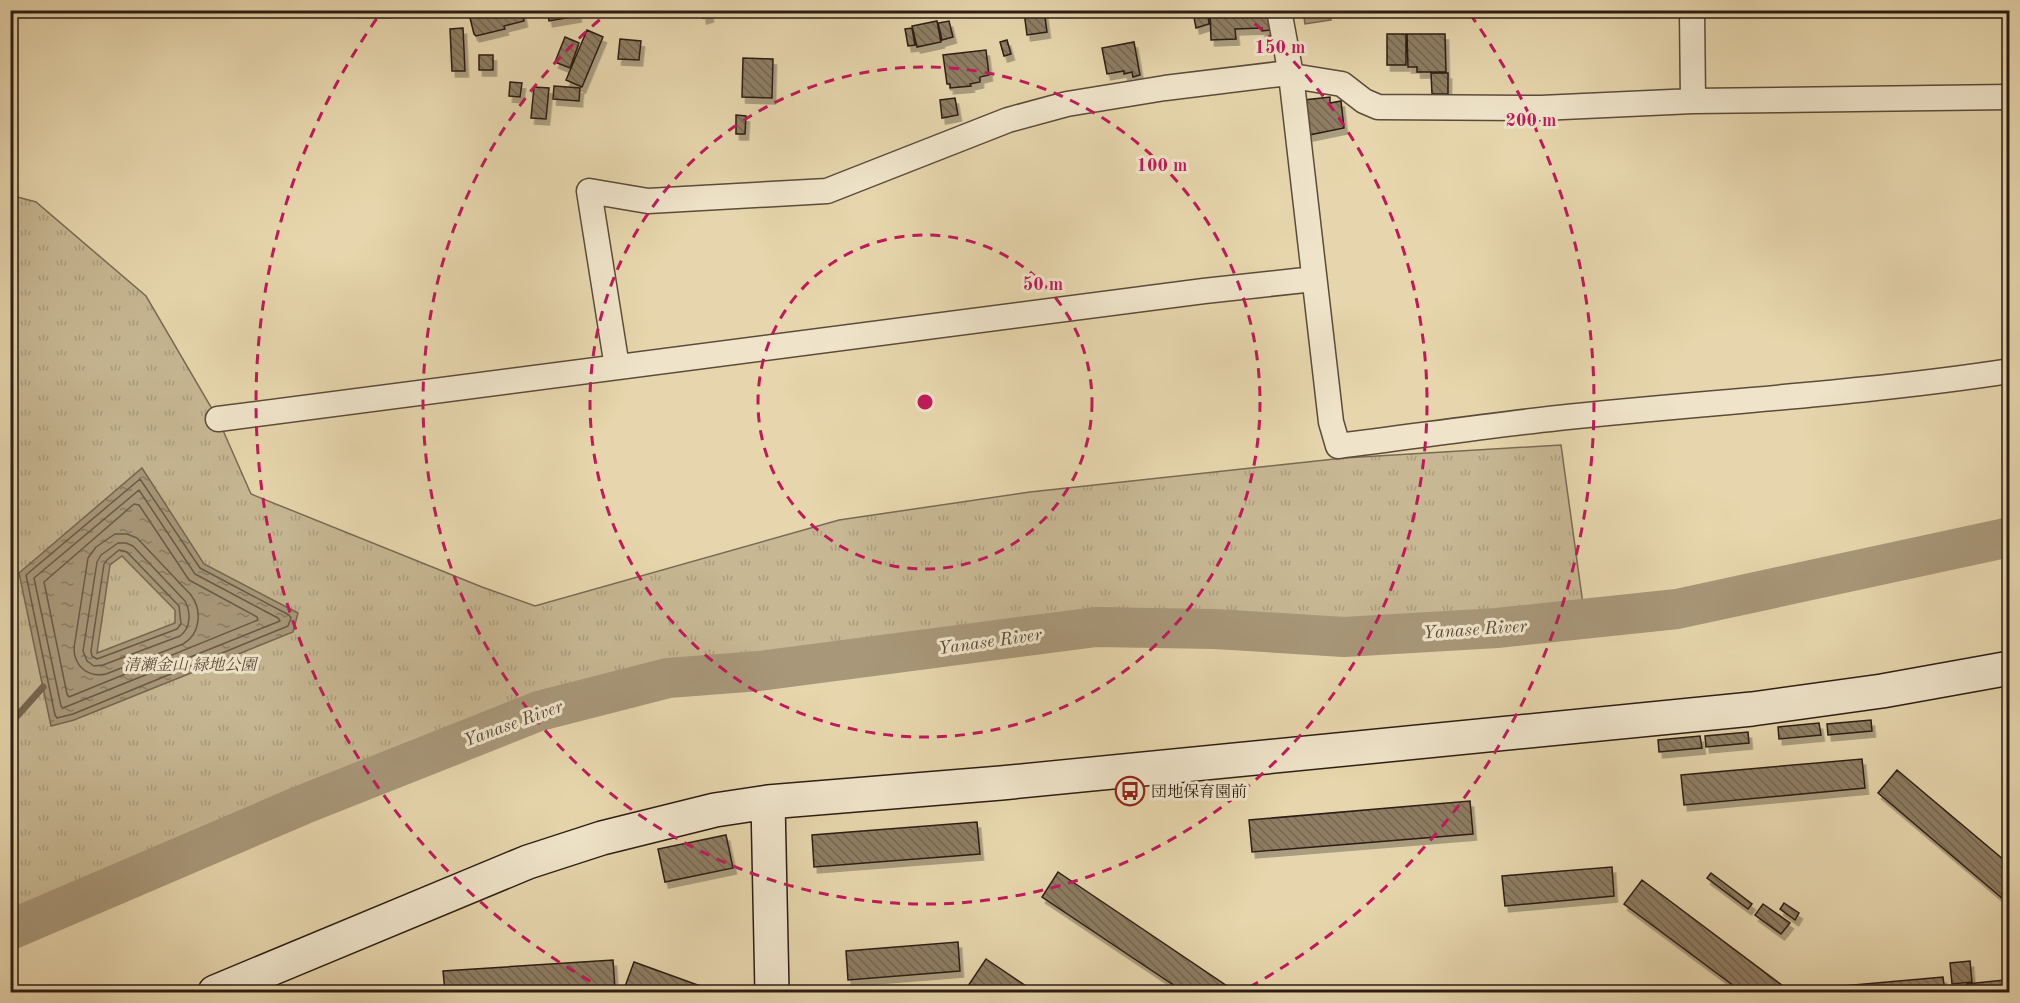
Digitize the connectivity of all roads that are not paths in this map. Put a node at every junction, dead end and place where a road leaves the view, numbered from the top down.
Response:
1 (1279, 10) edge
2 (1692, 10) edge
3 (1291, 75) junction
4 (2010, 97) edge
5 (1693, 101) junction
6 (1314, 279) junction
7 (617, 367) junction
8 (2010, 371) edge
9 (218, 419) dead end
10 (2010, 668) edge
11 (768, 802) junction
12 (215, 993) edge
13 (772, 993) edge

1 - 3 street
2 - 5 street
3 - 5 street
3 - 6 street
3 - 7 street
4 - 5 street
6 - 7 street
6 - 8 street
7 - 9 street
10 - 11 street
11 - 12 street
11 - 13 street

